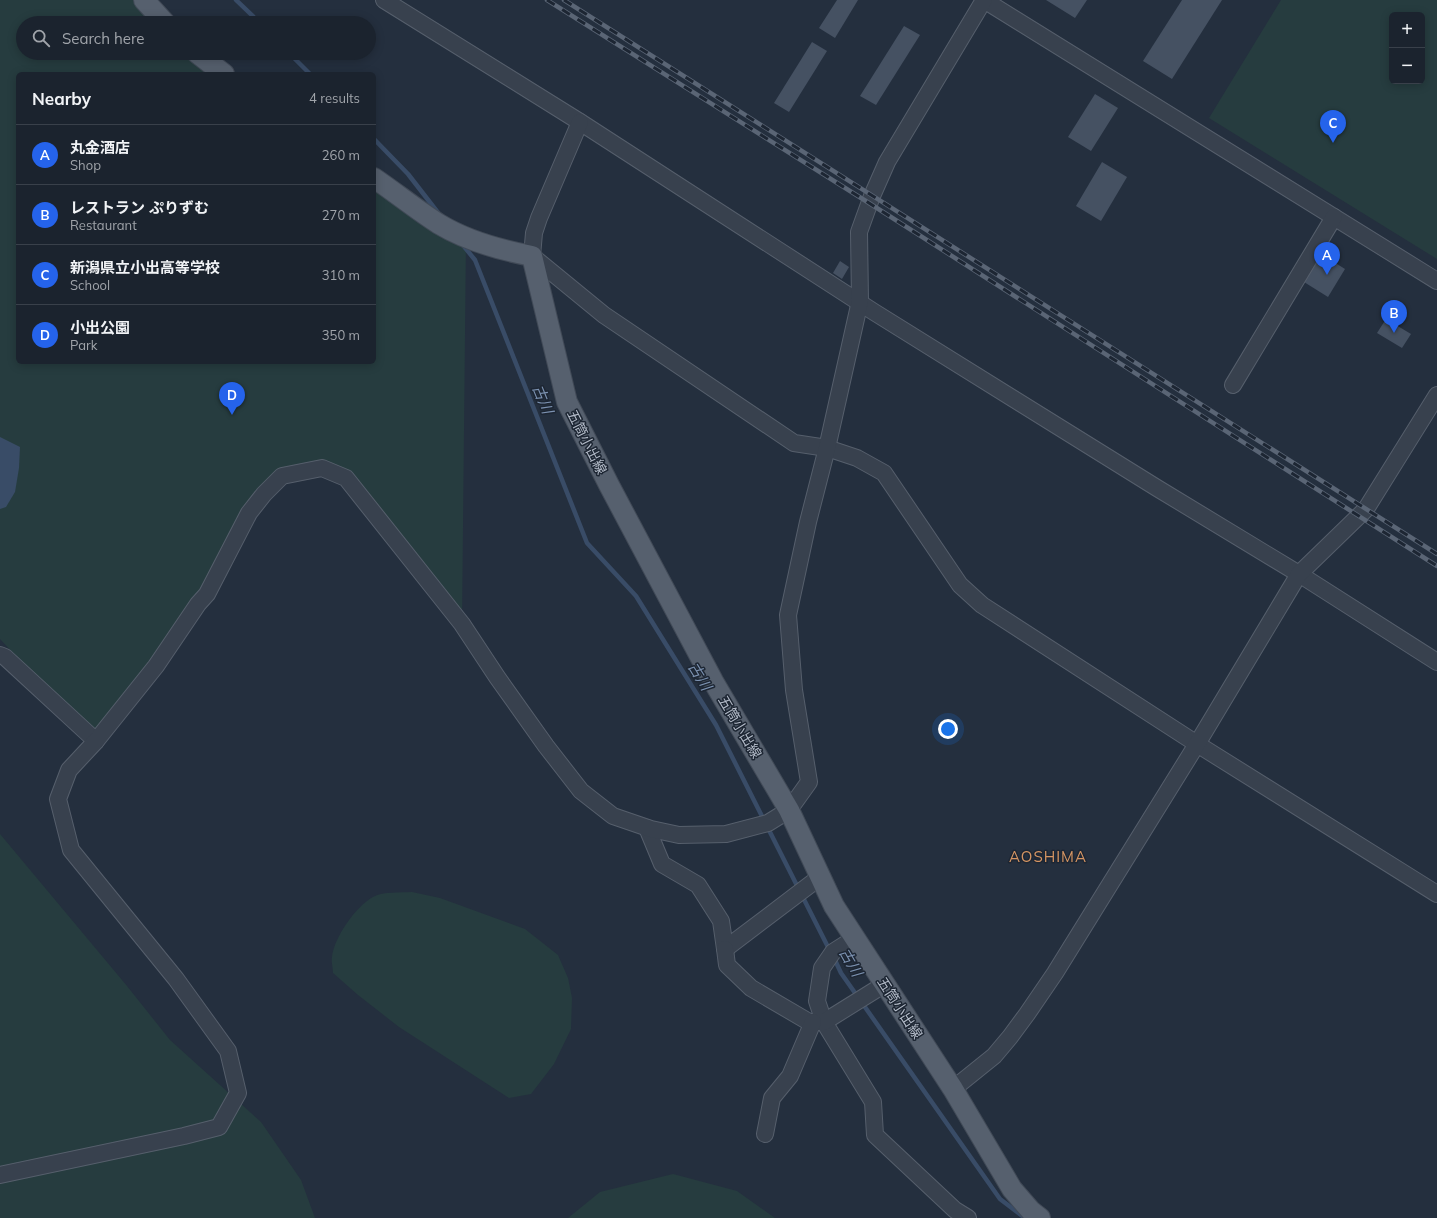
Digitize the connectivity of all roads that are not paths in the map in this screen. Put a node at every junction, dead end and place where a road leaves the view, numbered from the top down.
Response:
1 (144, 0) edge
2 (384, 0) edge
3 (984, 0) edge
4 (159, 16) edge
5 (206, 60) edge
6 (221, 72) edge
7 (580, 122) junction
8 (376, 179) edge
9 (1334, 217) junction
10 (532, 256) junction
11 (1437, 281) edge
12 (860, 301) junction
13 (1233, 385) dead end
14 (1437, 395) edge
15 (827, 448) junction
16 (1299, 574) junction
17 (0, 655) edge
18 (1437, 662) edge
19 (96, 741) junction
20 (1197, 744) junction
21 (789, 810) junction
22 (647, 828) junction
23 (820, 877) junction
24 (1437, 894) edge
25 (855, 938) junction
26 (725, 949) junction
27 (885, 984) junction
28 (819, 1022) junction
29 (953, 1089) junction
30 (765, 1134) dead end
31 (0, 1175) edge
32 (968, 1218) edge
33 (1040, 1218) edge

1 - 4 main road
2 - 7 street
3 - 9 street
3 - 12 street
5 - 6 main road
7 - 10 street
7 - 12 street
8 - 10 main road
9 - 11 street
9 - 13 street
10 - 15 street
10 - 21 main road, 五筒小出線
12 - 15 street
12 - 16 street
14 - 16 street
15 - 20 street
15 - 21 street
16 - 18 street
16 - 20 street
17 - 19 street
19 - 22 street
19 - 31 street
20 - 24 street
20 - 29 street
21 - 22 street
21 - 23 main road, 五筒小出線
22 - 26 street
23 - 25 main road, 五筒小出線
23 - 26 street
25 - 27 main road, 五筒小出線
25 - 28 street
26 - 28 street
27 - 28 street
27 - 29 main road, 五筒小出線
28 - 30 street
28 - 32 street
29 - 33 main road, 五筒小出線

